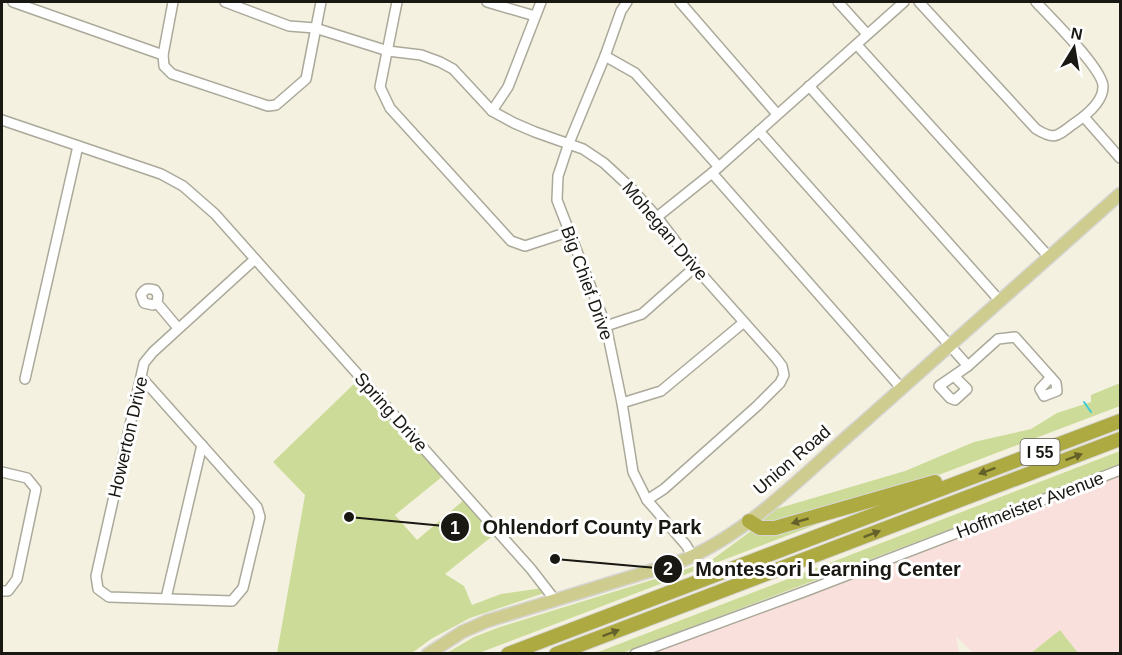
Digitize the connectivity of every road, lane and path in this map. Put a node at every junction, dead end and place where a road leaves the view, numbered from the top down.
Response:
1 (14, 2) edge
2 (173, 2) edge
3 (225, 2) edge
4 (321, 2) edge
5 (397, 2) edge
6 (487, 2) edge
7 (542, 2) edge
8 (627, 2) edge
9 (680, 2) edge
10 (838, 2) edge
11 (904, 2) edge
12 (919, 2) edge
13 (1035, 2) edge
14 (245, 6) edge
15 (535, 16) junction
16 (315, 28) junction
17 (867, 34) junction
18 (858, 45) junction
19 (388, 51) junction
20 (163, 55) junction
21 (605, 56) junction
22 (809, 86) junction
23 (492, 111) junction
24 (777, 114) junction
25 (1084, 117) junction
26 (2, 120) edge
27 (759, 131) junction
28 (569, 143) junction
29 (78, 146) junction
30 (1120, 158) edge
31 (715, 170) junction
32 (1118, 200) edge
33 (657, 217) junction
34 (568, 232) junction
35 (1050, 257) junction
36 (255, 260) junction
37 (694, 267) junction
38 (1000, 301) junction
39 (156, 303) dead end
40 (743, 322) junction
41 (606, 326) junction
42 (178, 328) junction
43 (950, 346) junction
44 (968, 366) junction
45 (954, 376) dead end
46 (1051, 377) dead end
47 (142, 378) junction
48 (25, 379) dead end
49 (902, 388) junction
50 (622, 403) junction
51 (1120, 421) edge
52 (1120, 439) edge
53 (202, 446) junction
54 (1120, 470) edge
55 (2, 472) edge
56 (958, 481) junction
57 (647, 500) junction
58 (749, 521) junction
59 (693, 556) junction
60 (5, 591) edge
61 (166, 598) junction
62 (555, 600) junction
63 (428, 654) edge
64 (508, 654) edge
65 (556, 654) edge
66 (635, 654) edge

1 - 20 street
2 - 20 street
3 - 14 street, Mohegan Drive
4 - 16 street
5 - 19 street
6 - 15 street
7 - 15 street
8 - 21 street, Big Chief Drive
9 - 24 street
10 - 17 street
11 - 17 street
12 - 25 street
13 - 25 street
14 - 16 street, Mohegan Drive
15 - 23 street
16 - 19 street, Mohegan Drive
16 - 20 street
17 - 18 street
18 - 22 street
18 - 35 street
19 - 23 street, Mohegan Drive
19 - 34 street
21 - 28 street, Big Chief Drive
21 - 31 street
22 - 24 street
22 - 38 street
23 - 28 street, Mohegan Drive
24 - 27 street
25 - 30 street
26 - 29 street, Spring Drive
27 - 31 street
27 - 43 street
28 - 33 street, Mohegan Drive
28 - 34 street, Big Chief Drive
29 - 36 street, Spring Drive
29 - 48 street
31 - 33 street
31 - 49 street
32 - 35 main road, Union Road
33 - 37 street, Mohegan Drive
34 - 41 street, Big Chief Drive
35 - 38 main road, Union Road
36 - 42 street, Howerton Drive
36 - 62 street, Spring Drive
37 - 40 street, Mohegan Drive
37 - 41 street
38 - 43 main road, Union Road
39 - 42 street
40 - 50 street
40 - 57 street, Mohegan Drive
41 - 50 street, Big Chief Drive
42 - 47 street, Howerton Drive
43 - 44 street
43 - 49 main road, Union Road
44 - 45 street
44 - 46 street
47 - 53 street
47 - 61 street, Howerton Drive
49 - 58 main road, Union Road
50 - 57 street, Big Chief Drive
51 -> 56 highway, I 55
65 -> 52 highway, I 55
53 - 61 street
53 - 61 street
54 - 66 street, Hoffmeister Avenue
55 - 60 street
56 -> 58 highway
56 - 64 highway, I 55
57 - 59 street, Big Chief Drive
58 - 59 main road, Union Road
59 - 62 main road, Union Road
62 - 63 main road, Union Road

